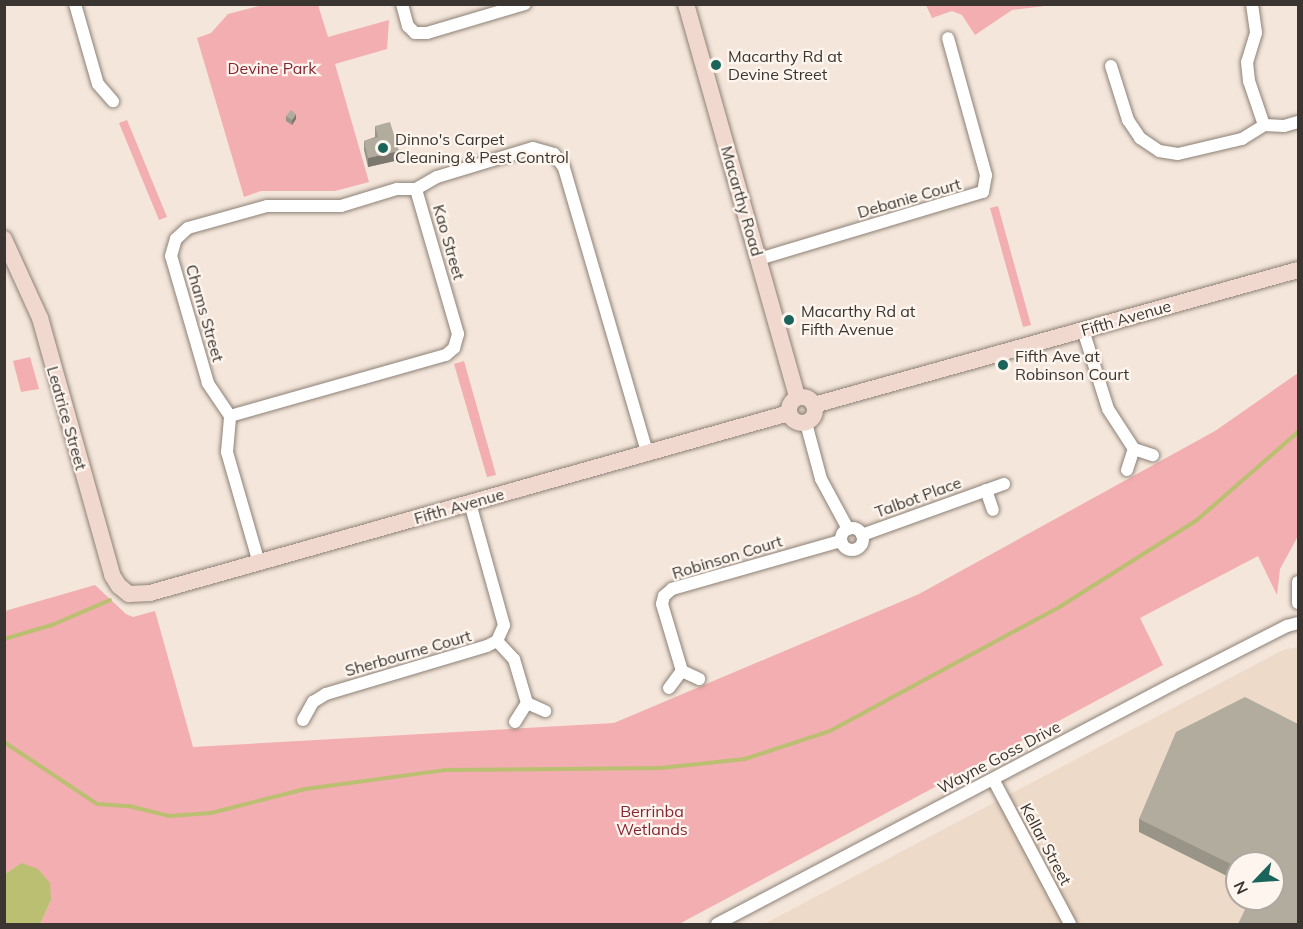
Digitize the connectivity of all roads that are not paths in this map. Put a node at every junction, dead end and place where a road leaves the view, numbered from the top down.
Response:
1 (75, 4) edge
2 (402, 4) edge
3 (525, 4) edge
4 (686, 4) edge
5 (1252, 4) edge
6 (948, 38) dead end
7 (1111, 66) dead end
8 (113, 101) dead end
9 (1299, 122) edge
10 (1264, 124) junction
11 (416, 189) junction
12 (4, 239) edge
13 (759, 259) junction
14 (1299, 270) edge
15 (1083, 330) junction
16 (797, 397) junction
17 (814, 405) junction
18 (789, 412) junction
19 (230, 416) junction
20 (806, 423) junction
21 (1134, 449) junction
22 (647, 452) junction
23 (1153, 455) dead end
24 (1127, 470) dead end
25 (1004, 484) dead end
26 (986, 490) junction
27 (470, 503) junction
28 (993, 510) dead end
29 (848, 529) junction
30 (862, 536) junction
31 (841, 541) junction
32 (259, 563) junction
33 (1299, 582) edge
34 (129, 594) joint
35 (1299, 603) edge
36 (1299, 623) edge
37 (497, 641) junction
38 (682, 671) junction
39 (699, 679) dead end
40 (669, 688) dead end
41 (527, 703) junction
42 (545, 711) dead end
43 (303, 720) dead end
44 (515, 722) dead end
45 (993, 779) junction
46 (717, 924) edge
47 (1070, 924) edge

1 - 8 street
2 - 3 street
4 - 13 street, Macarthy Road
5 - 10 street
6 - 13 street, Debanie Court
7 - 10 street
9 - 10 street
11 - 19 street, Kao Street
11 - 19 street, Chams Street
11 - 22 street, Kao Street
12 - 34 street, Leatrice Street
13 - 16 street, Macarthy Road
14 - 15 street, Fifth Avenue
15 - 17 street, Fifth Avenue
15 - 21 street
16 - 17 street
16 - 18 street
17 - 20 street
18 - 20 street
18 - 22 street, Fifth Avenue
19 - 32 street
20 - 29 street
21 - 23 street
21 - 24 street
22 - 27 street, Fifth Avenue
25 - 26 street, Talbot Place
26 - 28 street, Talbot Place
26 - 30 street, Talbot Place
27 - 32 street, Fifth Avenue
27 - 37 street, Sherbourne Court
29 - 30 street
29 - 31 street
30 - 31 street
31 - 38 street, Robinson Court
32 - 34 street, Fifth Avenue
33 - 35 street
36 - 45 street, Wayne Goss Drive
37 - 41 street
37 - 43 street, Sherbourne Court
38 - 39 street
38 - 40 street
41 - 42 street
41 - 44 street
45 - 46 street, Wayne Goss Drive
45 - 47 street, Kellar Street

